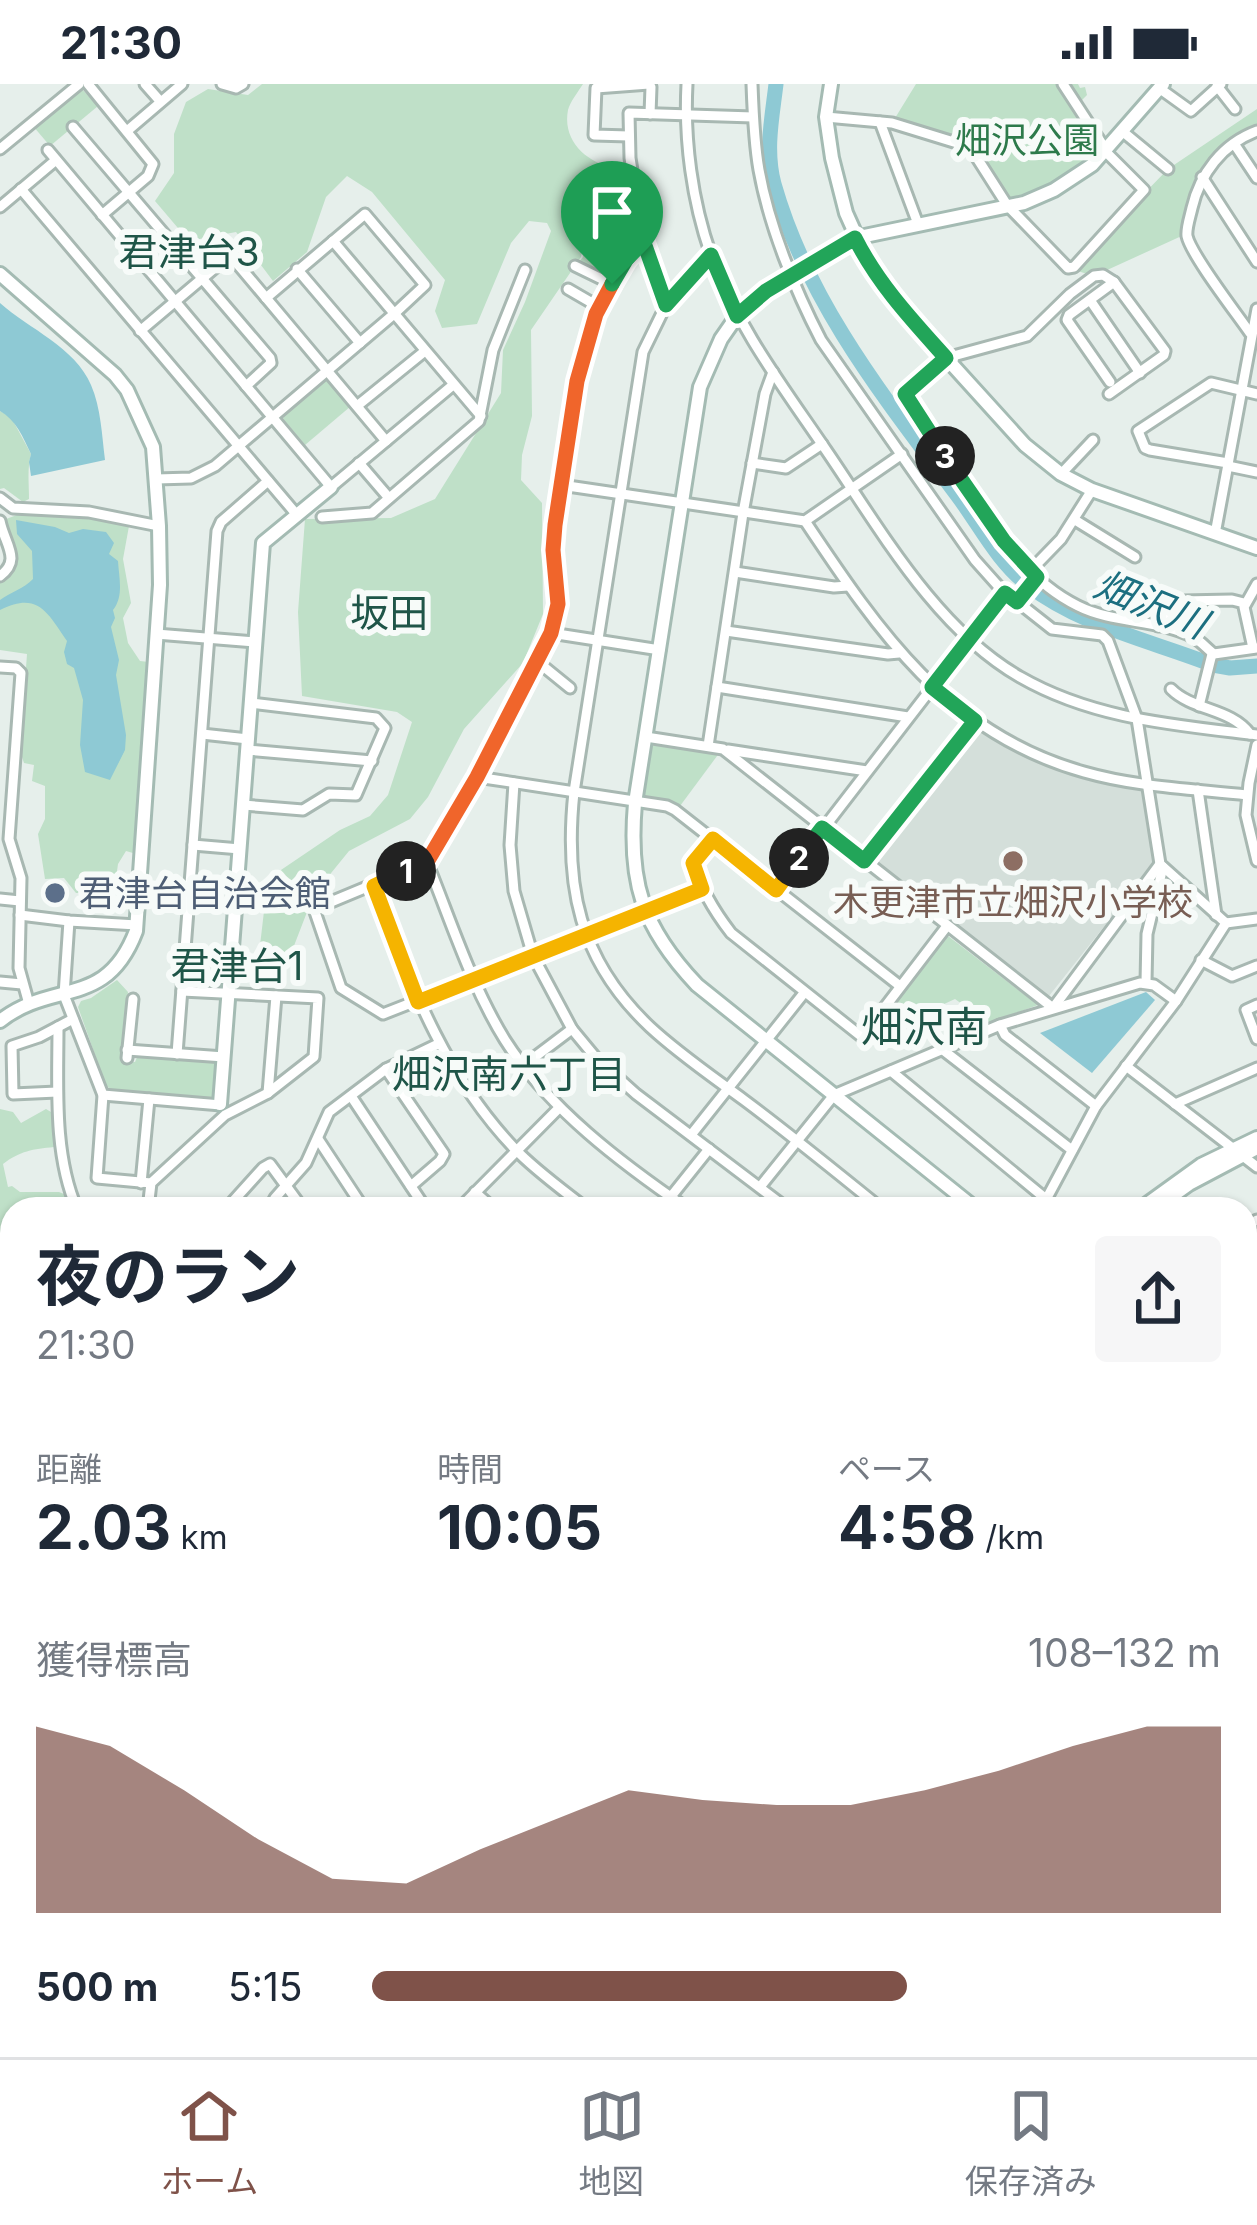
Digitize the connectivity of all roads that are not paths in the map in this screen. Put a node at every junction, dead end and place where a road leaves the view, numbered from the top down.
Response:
1 (79, 84) edge
2 (88, 84) edge
3 (145, 84) edge
4 (182, 84) edge
5 (222, 84) edge
6 (243, 84) edge
7 (687, 84) edge
8 (752, 84) edge
9 (831, 84) edge
10 (1063, 84) edge
11 (1219, 85) edge
12 (1161, 86) edge
13 (160, 101) junction
14 (1234, 109) dead end
15 (650, 114) junction
16 (686, 115) junction
17 (753, 117) junction
18 (826, 117) junction
19 (880, 122) junction
20 (73, 127) dead end
21 (127, 131) junction
22 (1122, 131) junction
23 (1257, 131) edge
24 (629, 136) junction
25 (1235, 145) junction
26 (0, 148) edge
27 (47, 150) dead end
28 (1105, 150) junction
29 (56, 160) junction
30 (1168, 169) dead end
31 (1202, 177) junction
32 (1257, 178) edge
33 (21, 189) junction
34 (128, 193) junction
35 (1007, 205) junction
36 (0, 207) edge
37 (102, 215) junction
38 (918, 224) junction
39 (855, 238) junction
40 (643, 240) junction
41 (333, 241) junction
42 (711, 255) junction
43 (1257, 262) edge
44 (575, 266) dead end
45 (298, 269) junction
46 (525, 270) dead end
47 (0, 274) edge
48 (793, 275) junction
49 (202, 279) junction
50 (1114, 282) junction
51 (612, 284) junction
52 (568, 290) dead end
53 (266, 298) junction
54 (1090, 300) junction
55 (174, 301) junction
56 (666, 305) junction
57 (599, 307) junction
58 (1257, 309) edge
59 (394, 314) junction
60 (737, 316) junction
61 (140, 331) junction
62 (1250, 333) junction
63 (360, 343) junction
64 (424, 350) junction
65 (946, 358) junction
66 (328, 371) junction
67 (773, 372) junction
68 (1140, 373) junction
69 (453, 385) junction
70 (246, 386) junction
71 (1241, 389) junction
72 (1257, 394) edge
73 (357, 406) junction
74 (272, 416) junction
75 (481, 416) junction
76 (1093, 440) dead end
77 (386, 441) junction
78 (822, 444) junction
79 (238, 445) junction
80 (902, 454) junction
81 (359, 463) junction
82 (752, 463) junction
83 (1228, 464) junction
84 (1257, 472) edge
85 (1061, 474) junction
86 (156, 479) junction
87 (268, 481) junction
88 (561, 484) junction
89 (332, 487) junction
90 (853, 489) junction
91 (1092, 490) junction
92 (620, 494) junction
93 (389, 498) junction
94 (682, 504) junction
95 (2, 509) edge
96 (743, 513) junction
97 (297, 514) junction
98 (322, 517) dead end
99 (1075, 520) junction
100 (805, 521) junction
101 (159, 526) junction
102 (1215, 534) junction
103 (1257, 548) edge
104 (1135, 557) dead end
105 (735, 572) junction
106 (1034, 574) junction
107 (0, 576) edge
108 (1257, 584) edge
109 (848, 586) junction
110 (1005, 593) junction
111 (1017, 602) junction
112 (1244, 603) junction
113 (1159, 626) junction
114 (726, 631) junction
115 (551, 633) junction
116 (157, 634) junction
117 (208, 638) junction
118 (598, 640) junction
119 (970, 640) junction
120 (255, 642) junction
121 (1255, 648) edge
122 (660, 650) junction
123 (899, 652) junction
124 (1213, 654) junction
125 (538, 662) junction
126 (0, 667) edge
127 (717, 687) junction
128 (932, 687) junction
129 (570, 688) dead end
130 (1171, 688) dead end
131 (250, 703) junction
132 (1199, 706) junction
133 (0, 713) edge
134 (17, 715) junction
135 (908, 717) junction
136 (1137, 719) junction
137 (975, 721) junction
138 (202, 734) junction
139 (646, 737) junction
140 (1255, 738) edge
141 (247, 744) junction
142 (707, 746) junction
143 (723, 749) junction
144 (0, 761) edge
145 (372, 761) junction
146 (14, 762) junction
147 (867, 771) junction
148 (477, 777) junction
149 (514, 783) junction
150 (1149, 784) junction
151 (1198, 790) junction
152 (574, 792) junction
153 (1247, 795) junction
154 (635, 802) junction
155 (243, 805) junction
156 (5, 807) edge
157 (822, 828) junction
158 (713, 839) junction
159 (193, 844) junction
160 (239, 849) junction
161 (6, 852) edge
162 (864, 861) junction
163 (1257, 861) edge
164 (427, 862) junction
165 (1161, 866) junction
166 (374, 886) junction
167 (702, 889) junction
168 (776, 890) junction
169 (0, 899) edge
170 (20, 901) junction
171 (646, 912) junction
172 (20, 915) junction
173 (1221, 919) junction
174 (1257, 920) edge
175 (69, 921) junction
176 (137, 925) junction
177 (947, 926) junction
178 (586, 935) junction
179 (0, 943) edge
180 (18, 945) junction
181 (532, 956) junction
182 (1201, 960) junction
183 (1257, 966) edge
184 (475, 980) junction
185 (0, 982) edge
186 (1146, 982) junction
187 (22, 984) junction
188 (900, 986) junction
189 (182, 991) junction
190 (804, 993) junction
191 (64, 994) junction
192 (228, 995) junction
193 (276, 996) junction
194 (134, 999) dead end
195 (1176, 1001) junction
196 (418, 1002) junction
197 (29, 1004) junction
198 (1257, 1005) edge
199 (1053, 1008) junction
200 (74, 1019) junction
201 (0, 1021) edge
202 (1000, 1025) junction
203 (58, 1027) junction
204 (572, 1029) junction
205 (766, 1039) junction
206 (1257, 1039) edge
207 (438, 1044) junction
208 (943, 1050) junction
209 (177, 1054) junction
210 (224, 1057) junction
211 (523, 1066) junction
212 (1126, 1066) junction
213 (1257, 1068) edge
214 (386, 1069) junction
215 (891, 1071) junction
216 (728, 1088) junction
217 (58, 1092) junction
218 (268, 1093) junction
219 (103, 1095) junction
220 (834, 1095) junction
221 (350, 1096) junction
222 (149, 1099) junction
223 (1175, 1104) junction
224 (1096, 1106) junction
225 (558, 1109) junction
226 (223, 1110) junction
227 (691, 1135) junction
228 (1257, 1138) edge
229 (318, 1139) junction
230 (797, 1140) junction
231 (1257, 1148) edge
232 (709, 1149) junction
233 (1072, 1150) junction
234 (517, 1152) junction
235 (1237, 1152) junction
236 (1257, 1167) edge
237 (146, 1183) junction
238 (287, 1184) junction
239 (411, 1186) junction
240 (760, 1187) junction
241 (476, 1192) junction
242 (73, 1197) edge
243 (147, 1197) edge
244 (236, 1197) edge
245 (278, 1197) edge
246 (295, 1197) edge
247 (356, 1197) edge
248 (418, 1197) edge
249 (471, 1197) edge
250 (481, 1197) edge
251 (572, 1197) edge
252 (671, 1197) joint
253 (773, 1197) edge
254 (867, 1197) edge
255 (961, 1197) edge
256 (1036, 1197) edge
257 (1048, 1197) edge
258 (1155, 1197) edge
259 (1171, 1197) edge

1 - 26 street
2 - 21 street
3 - 13 street
4 - 13 street
5 - 6 street
7 - 16 street
8 - 17 street
9 - 18 street
10 - 28 street
11 - 12 street
11 - 14 street
12 - 22 street
13 - 21 street
15 - 16 street
15 - 24 street
15 - 24 street
16 - 17 street
16 - 42 street
17 - 48 street
18 - 19 street
18 - 39 street
19 - 35 street
19 - 38 street
20 - 34 street
21 - 34 street
22 - 28 street
22 - 30 street
23 - 25 street
24 - 40 street
25 - 31 street
25 - 32 street
27 - 29 street
28 - 35 street
28 - 35 street
29 - 33 street
29 - 37 street
31 - 43 street
31 - 62 street
33 - 36 street
33 - 61 street
34 - 37 street
34 - 49 street
35 - 38 street
37 - 55 street
38 - 39 street
39 - 48 street
39 - 65 street
40 - 51 street
40 - 56 street
41 - 45 street
41 - 59 street
41 - 59 street
42 - 56 street
42 - 60 street
44 - 51 street
45 - 53 street
45 - 63 street
46 - 75 street
47 - 86 street
48 - 60 street
48 - 80 street
49 - 53 street
49 - 55 street
49 - 70 street
50 - 54 street
50 - 65 street
50 - 68 street
51 - 57 street
52 - 57 street
53 - 66 street
54 - 68 street
54 - 68 street
55 - 61 street
55 - 70 street
56 - 92 street
57 - 88 street
58 - 62 street
59 - 63 street
59 - 64 street
60 - 67 street
60 - 94 street
61 - 79 street
62 - 71 street
63 - 66 street
64 - 69 street
64 - 73 street
65 - 85 street
65 - 106 street
66 - 73 street
66 - 74 street
67 - 78 street
67 - 82 street
69 - 75 street
69 - 77 street
70 - 74 street
71 - 72 street
71 - 83 street
71 - 83 street
73 - 77 street
74 - 79 street
74 - 89 street
75 - 93 street
76 - 85 street
77 - 81 street
78 - 82 street
78 - 90 street
79 - 86 street
79 - 87 street
80 - 90 street
80 - 110 street
81 - 89 street
81 - 93 street
82 - 96 street
83 - 84 street
83 - 102 street
85 - 91 street
86 - 101 street
87 - 97 street
87 - 117 street
88 - 92 street
88 - 115 street
89 - 97 street
90 - 100 street
90 - 119 street
91 - 99 street
91 - 102 street
92 - 94 street
92 - 118 street
93 - 98 street
94 - 96 street
94 - 122 street
95 - 101 street
95 - 107 street
96 - 100 street
96 - 105 street
97 - 120 street
99 - 104 street
99 - 106 street
100 - 109 street
101 - 116 street
102 - 103 street
105 - 109 street
105 - 114 street
106 - 111 street
106 - 113 street
108 - 112 street
109 - 123 street
110 - 111 street
110 - 119 street
111 - 136 street
112 - 113 street
112 - 121 street
113 - 124 street
114 - 123 street
114 - 127 street
115 - 118 street
115 - 125 street
116 - 117 street
116 - 176 street
117 - 120 street
117 - 138 street
118 - 122 street
118 - 152 street
119 - 128 street
119 - 136 street
120 - 131 street
121 - 124 street
122 - 139 street
123 - 128 street
124 - 132 street
125 - 129 street
125 - 148 street
126 - 134 street
127 - 135 street
127 - 142 street
128 - 135 street
128 - 137 street
130 - 132 street
131 - 141 street
131 - 145 street
132 - 140 street
133 - 134 street
134 - 146 street
135 - 147 street
136 - 140 street
136 - 150 street
137 - 150 street
137 - 162 street
138 - 141 street
138 - 159 street
139 - 142 street
139 - 154 street
140 - 153 street
141 - 145 street
141 - 155 street
142 - 143 street
143 - 147 street
143 - 157 street
144 - 146 street
145 - 155 street
146 - 156 street
147 - 157 street
148 - 149 street
148 - 164 street
149 - 152 street
149 - 181 street
150 - 151 street
150 - 165 street
151 - 153 street
151 - 173 street
152 - 154 street
152 - 178 street
153 - 163 street
154 - 158 street
154 - 171 street
155 - 160 street
156 - 161 street
157 - 162 street
157 - 168 street
158 - 167 street
158 - 168 street
159 - 160 street
159 - 189 street
160 - 192 street
161 - 170 street
162 - 177 street
164 - 166 street
164 - 184 street
165 - 173 street
165 - 186 street
165 - 199 street
166 - 196 street
166 - 196 street
167 - 171 street
167 - 190 street
168 - 188 street
169 - 170 street
170 - 172 street
171 - 178 street
171 - 205 street
172 - 175 street
172 - 180 street
173 - 174 street
173 - 182 street
175 - 176 street
175 - 191 street
176 - 191 street
177 - 188 street
177 - 199 street
178 - 181 street
178 - 216 street
179 - 180 street
180 - 187 street
181 - 184 street
181 - 204 street
182 - 183 street
182 - 195 street
184 - 196 street
184 - 211 street
185 - 187 street
186 - 195 street
186 - 199 street
187 - 197 street
188 - 190 street
189 - 192 street
189 - 209 street
190 - 205 street
191 - 197 street
191 - 200 street
192 - 193 street
192 - 210 street
193 - 218 street
193 - 218 street
194 - 209 street
195 - 212 street
196 - 207 street
197 - 201 street
198 - 206 street
199 - 202 street
200 - 203 street
200 - 219 street
202 - 208 street
202 - 224 street
203 - 217 street
203 - 217 street
204 - 211 street
204 - 227 street
205 - 216 street
205 - 220 street
207 - 214 street
207 - 234 street
208 - 215 street
208 - 233 street
209 - 210 street
210 - 226 street
211 - 225 street
212 - 223 street
212 - 224 street
213 - 223 street
214 - 221 street
214 - 239 street
215 - 220 street
215 - 256 street
216 - 227 street
216 - 230 street
217 - 242 street
218 - 226 street
219 - 222 street
219 - 237 street
220 - 230 street
220 - 255 street
221 - 229 street
221 - 239 street
222 - 226 street
222 - 237 street
223 - 235 street
224 - 233 street
225 - 234 street
225 - 252 street
226 - 237 street
227 - 232 street
228 - 235 street
229 - 238 street
229 - 247 street
230 - 240 street
230 - 254 street
231 - 235 street
232 - 240 street
232 - 252 street
233 - 257 street
234 - 241 street
234 - 251 street
235 - 236 street
235 - 258 street
235 - 259 street
237 - 243 street
238 - 244 street
238 - 245 street
238 - 246 street
239 - 248 street
240 - 253 street
241 - 249 street
241 - 250 street

